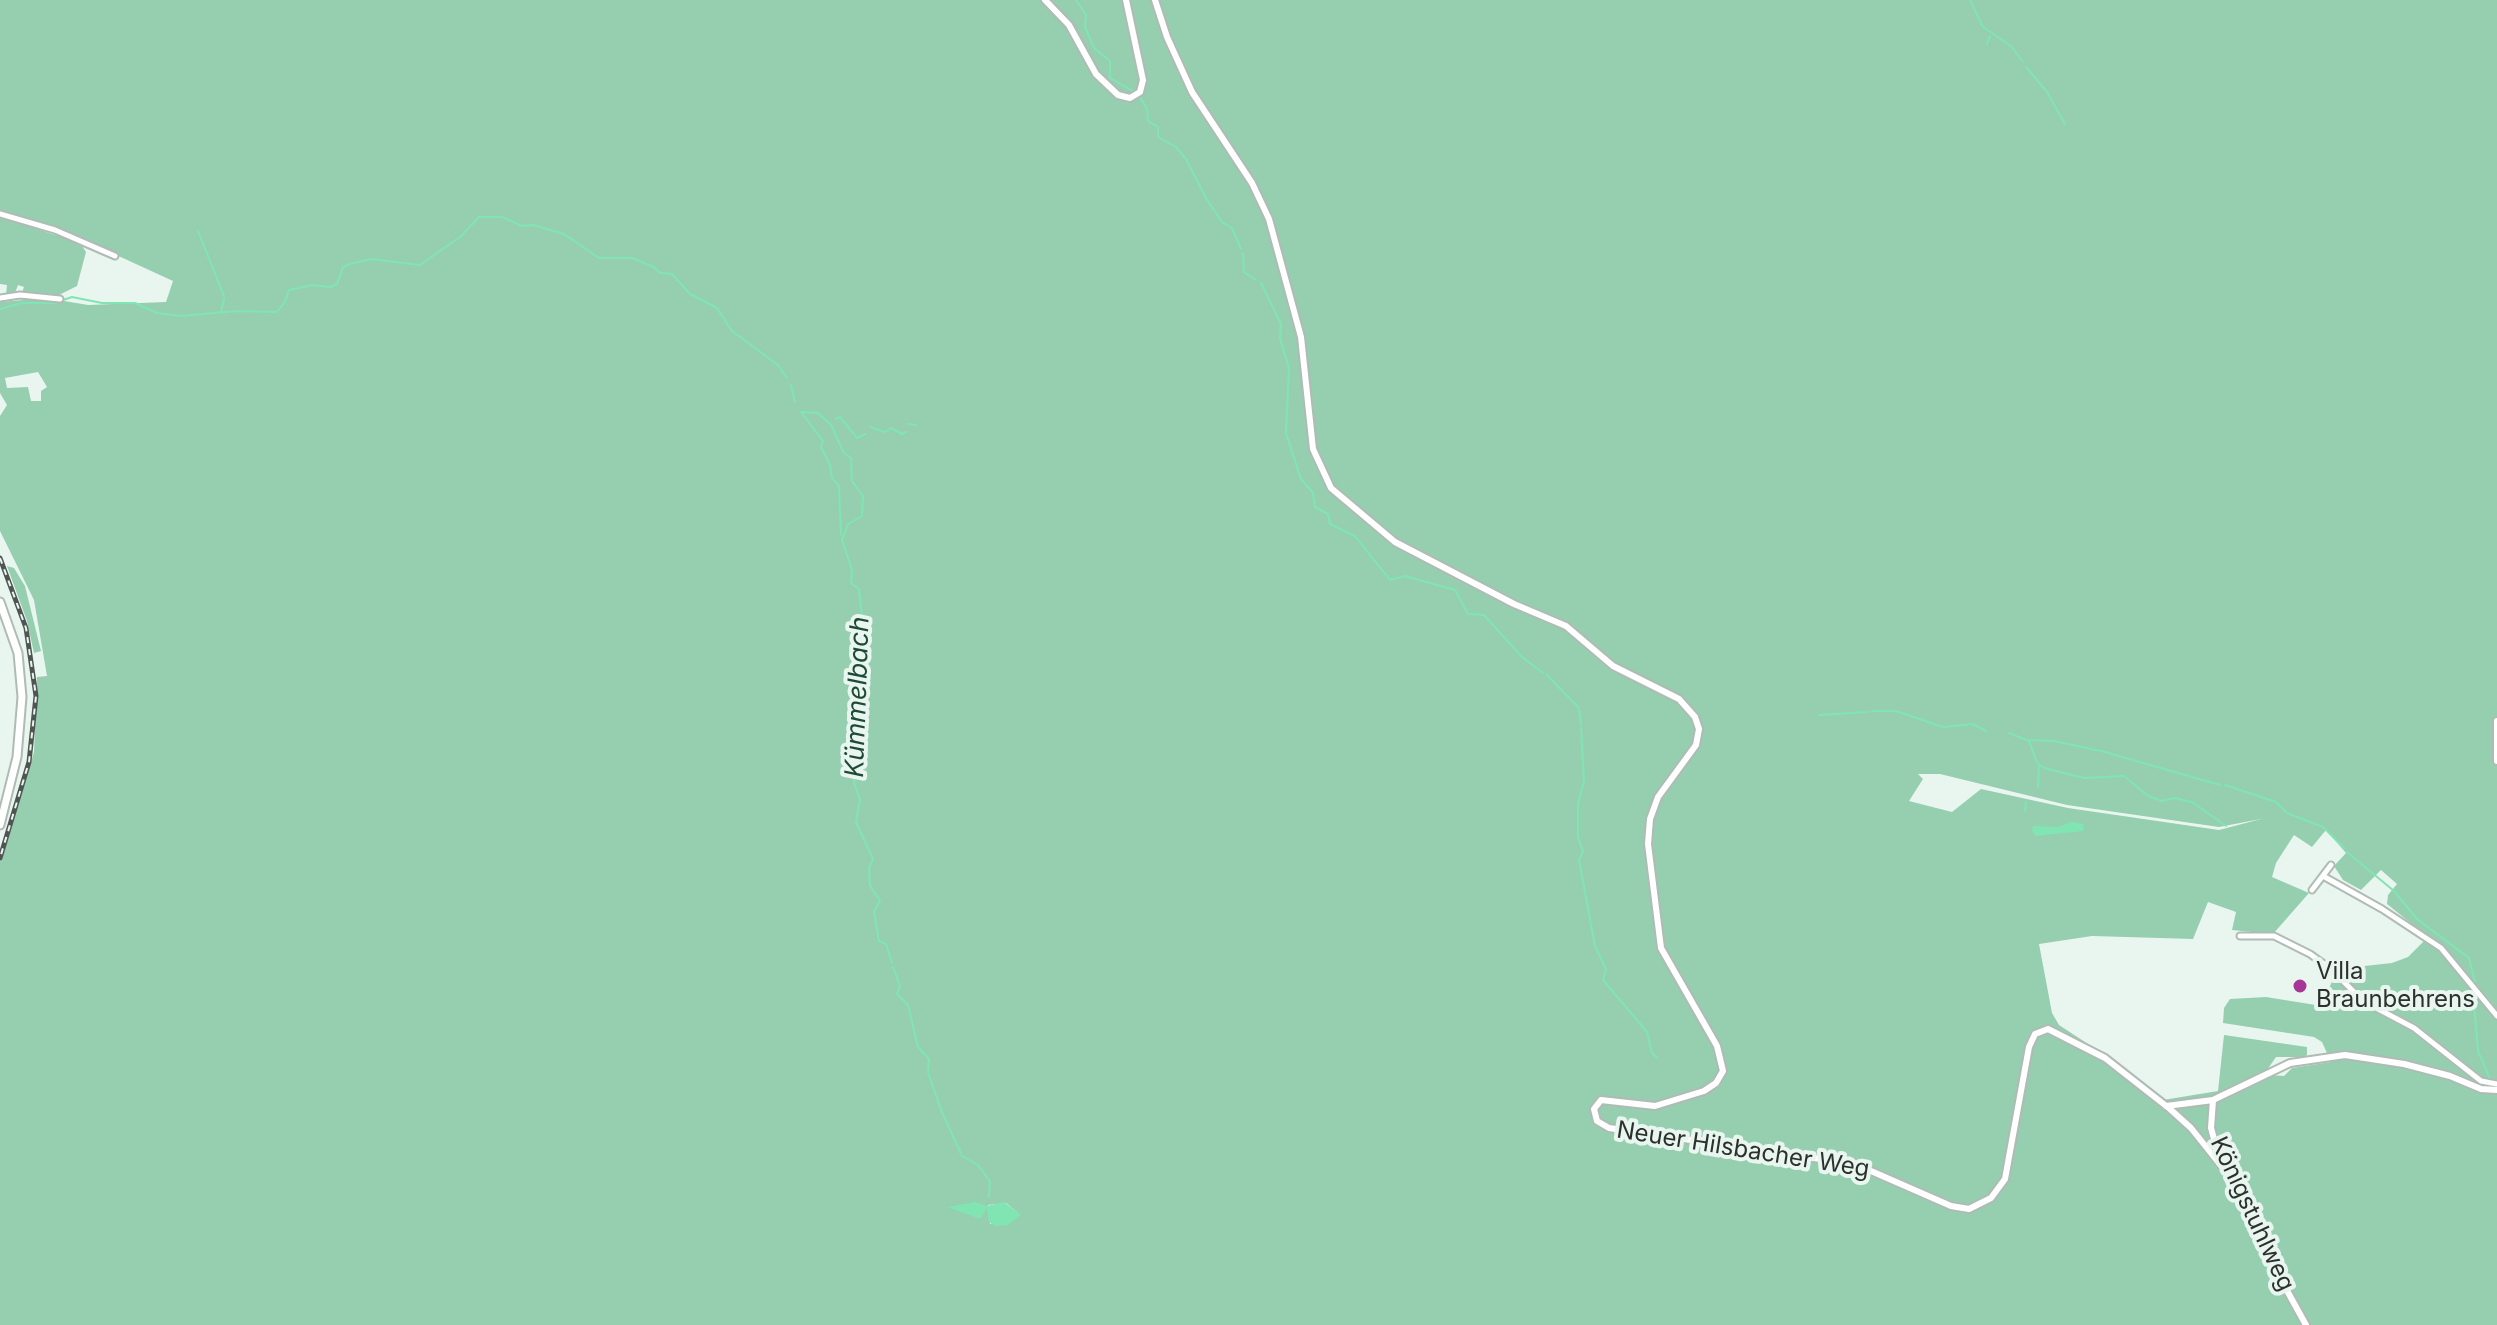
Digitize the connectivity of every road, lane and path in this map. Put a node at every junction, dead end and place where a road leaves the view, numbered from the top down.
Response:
1 (1045, 0) edge
2 (1126, 0) edge
3 (1155, 0) edge
4 (0, 214) edge
5 (115, 256) dead end
6 (0, 298) edge
7 (60, 299) dead end
8 (0, 602) edge
9 (2497, 721) edge
10 (2497, 761) edge
11 (0, 825) edge
12 (2331, 865) dead end
13 (2323, 876) junction
14 (2312, 890) dead end
15 (2240, 936) dead end
16 (2497, 1016) edge
17 (2497, 1087) edge
18 (2213, 1100) junction
19 (2166, 1106) junction
20 (2231, 1178) junction
21 (2306, 1325) edge

1 - 2 street
3 - 19 street, Neuer Hilsbacher Weg
4 - 5 street
6 - 7 street
8 - 11 main road
9 - 10 street
12 - 13 street
13 - 14 street
13 - 16 street
15 - 17 street
17 - 18 street
18 - 19 street
18 - 20 street, Königstuhlweg
19 - 20 street
20 - 21 street, Königstuhlweg

